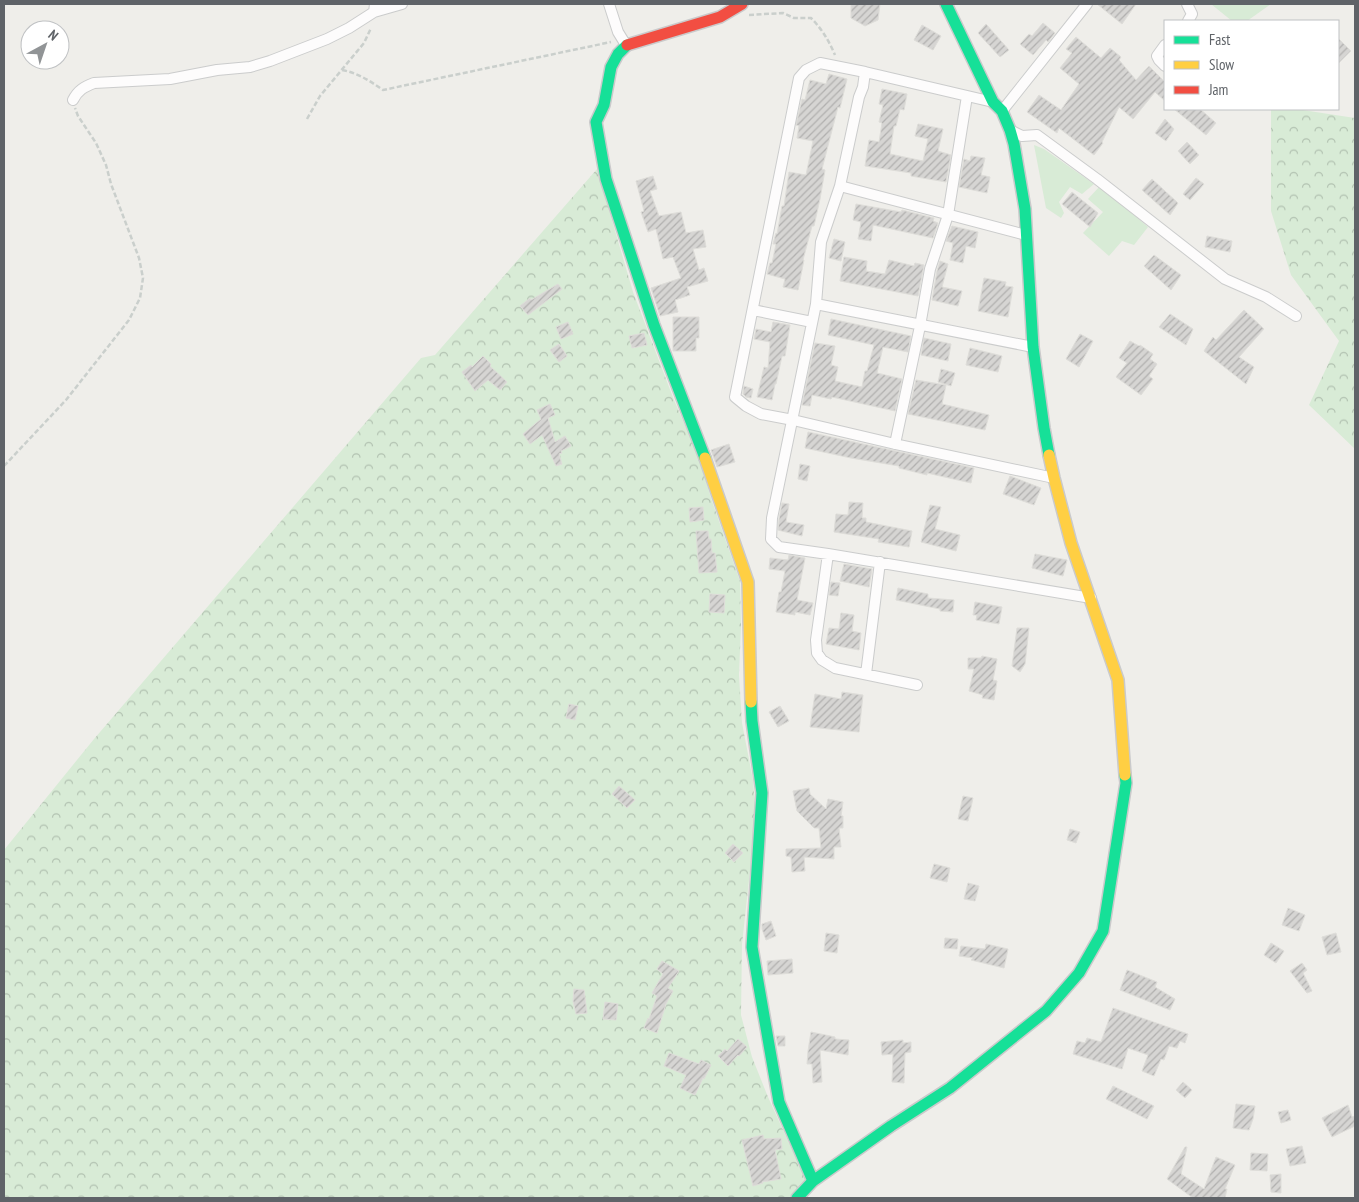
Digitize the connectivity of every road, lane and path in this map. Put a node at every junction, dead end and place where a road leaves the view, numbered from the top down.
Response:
1 (402, 4) edge
2 (609, 4) edge
3 (946, 4) edge
4 (1087, 4) edge
5 (1187, 4) edge
6 (374, 8) edge
7 (743, 9) edge
8 (1189, 20) edge
9 (624, 42) junction
10 (1164, 46) edge
11 (1164, 65) edge
12 (838, 66) junction
13 (342, 70) junction
14 (864, 72) junction
15 (966, 96) junction
16 (73, 100) joint
17 (993, 102) junction
18 (1002, 111) junction
19 (307, 119) dead end
20 (1010, 130) junction
21 (840, 186) junction
22 (948, 215) junction
23 (1026, 235) junction
24 (816, 304) junction
25 (753, 310) junction
26 (1296, 316) dead end
27 (812, 322) junction
28 (920, 326) junction
29 (1033, 347) junction
30 (792, 420) junction
31 (895, 444) junction
32 (4, 466) edge
33 (1054, 478) junction
34 (828, 554) junction
35 (880, 562) junction
36 (1090, 598) junction
37 (866, 674) junction
38 (917, 685) dead end
39 (812, 1181) junction
40 (797, 1198) edge

1 - 6 street
2 - 9 street
3 - 17 street
4 - 18 street
5 - 8 street
6 - 13 path
6 - 16 street
7 - 9 street
7 - 12 path
9 - 13 path
9 - 39 street
10 - 11 street
12 - 14 street
12 - 25 street
13 - 19 path
14 - 15 street
14 - 21 street
15 - 17 street
15 - 22 street
16 - 32 path
17 - 18 street
18 - 20 street
20 - 23 street
20 - 26 street
21 - 22 street
21 - 24 street
22 - 23 street
22 - 28 street
23 - 29 street
24 - 27 street
24 - 28 street
25 - 27 street
25 - 30 street
27 - 30 street
28 - 29 street
28 - 31 street
29 - 33 street
30 - 31 street
30 - 34 street
31 - 33 street
33 - 36 street
34 - 35 street
34 - 37 street
35 - 36 street
35 - 37 street
36 - 39 street
37 - 38 street
39 - 40 street

